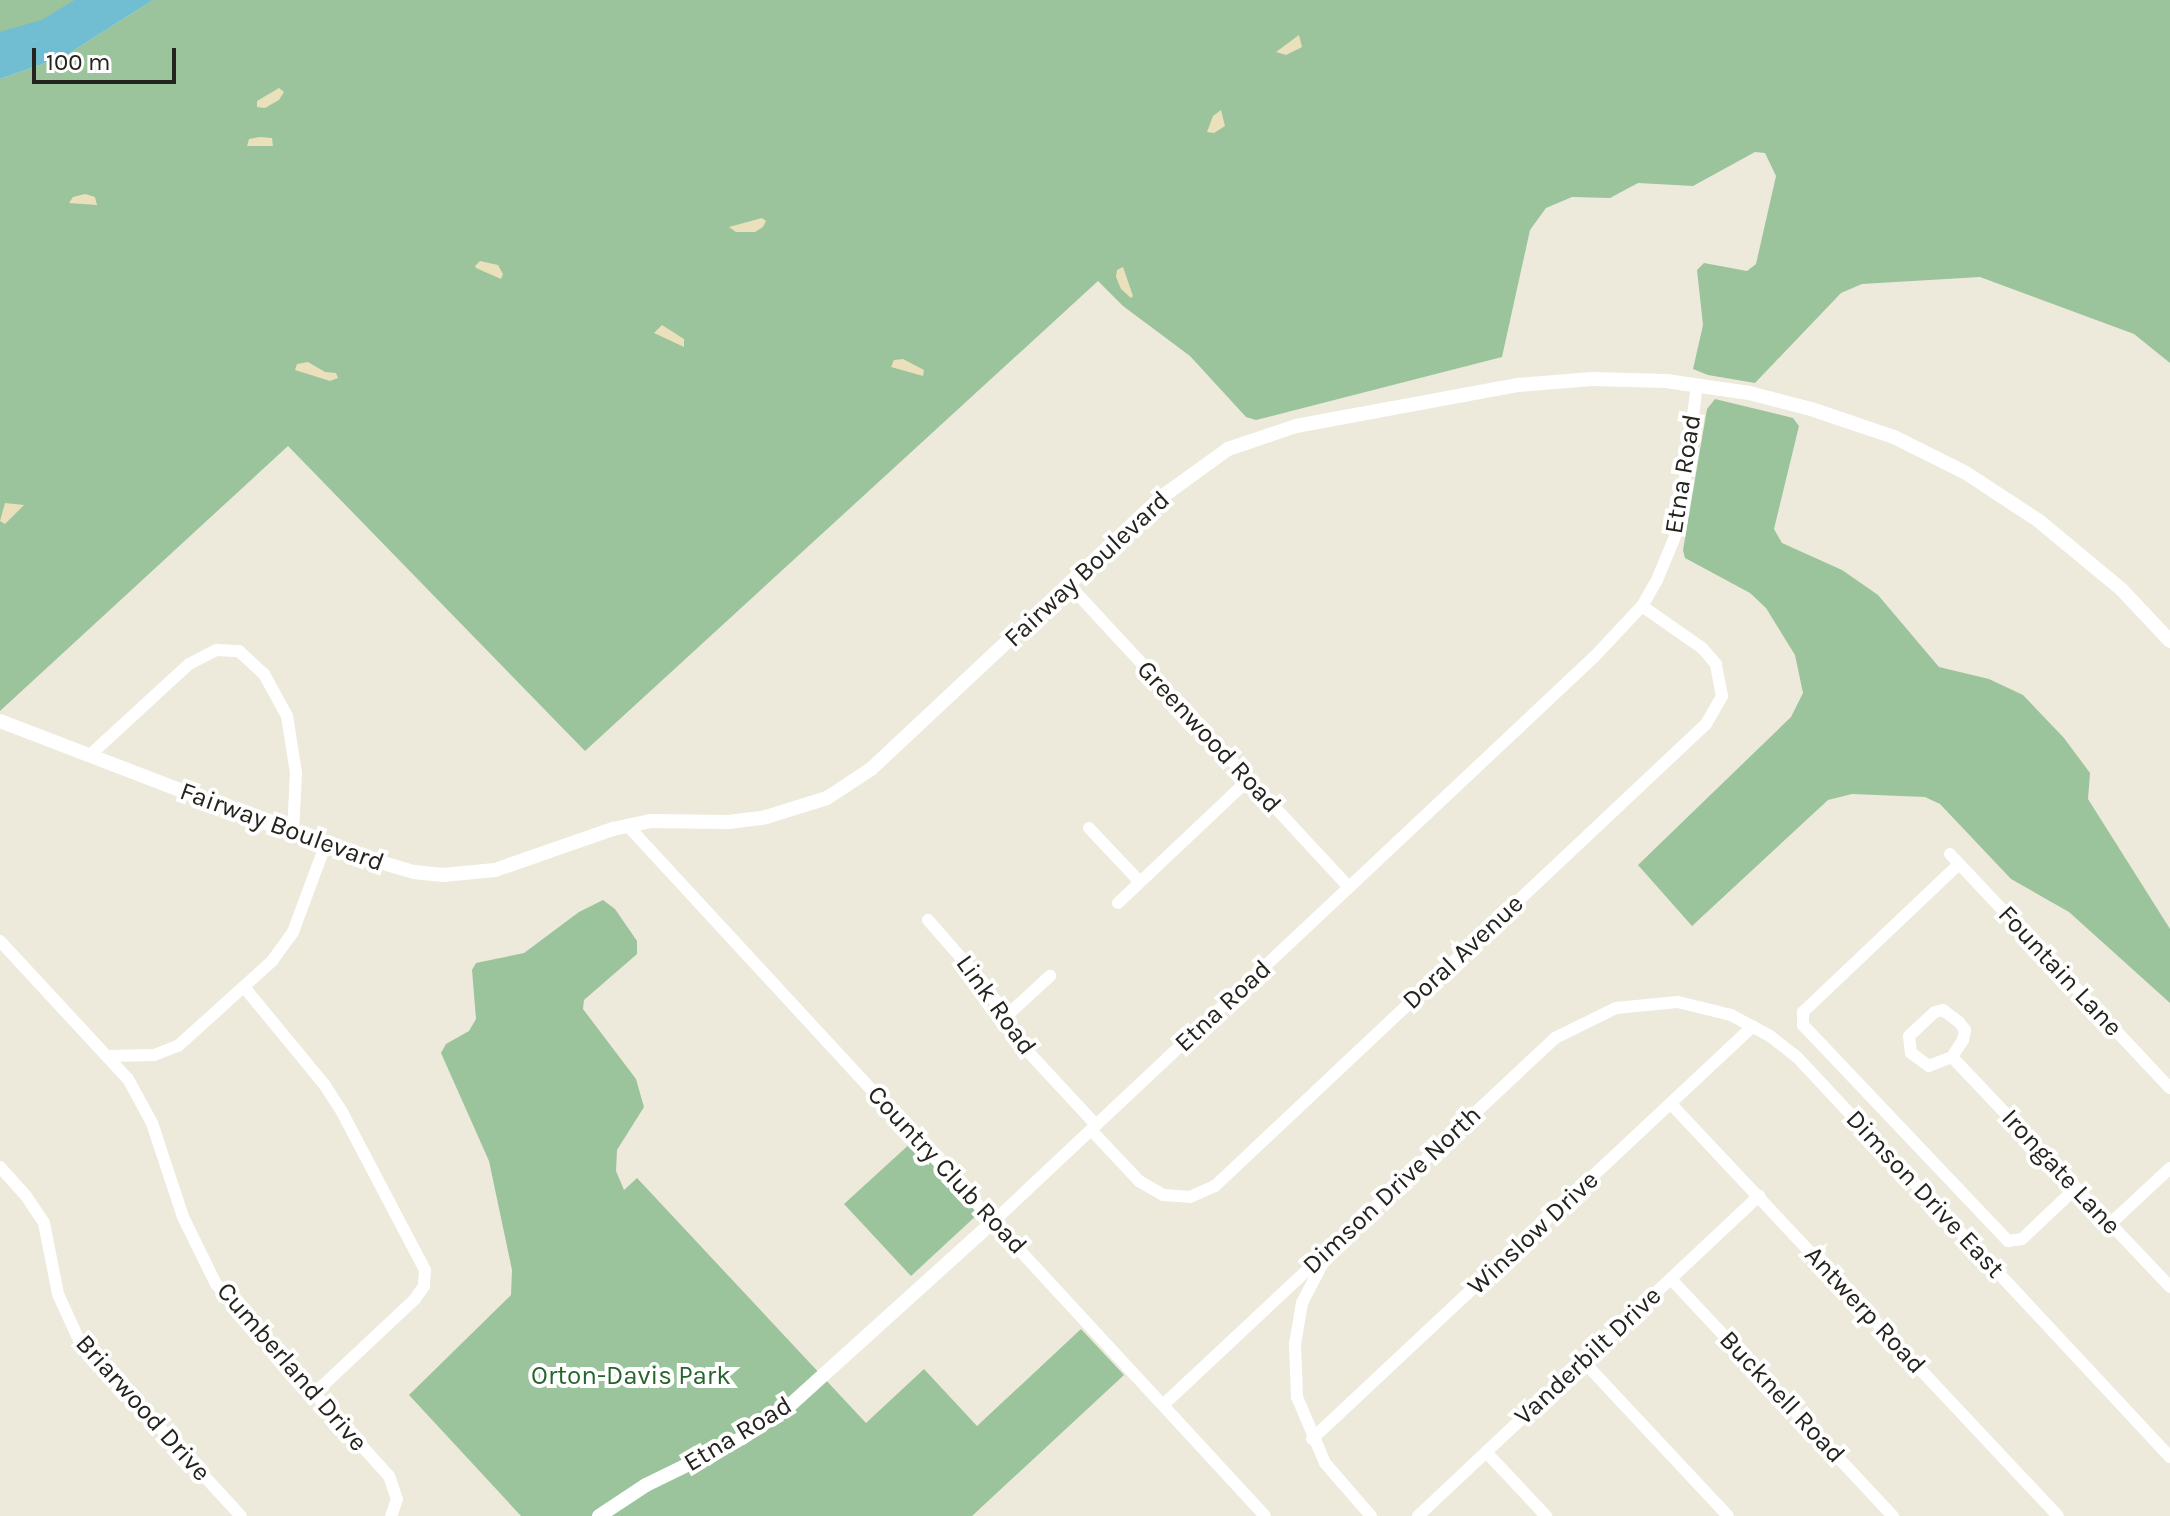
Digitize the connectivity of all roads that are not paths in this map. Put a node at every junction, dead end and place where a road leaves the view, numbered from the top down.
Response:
1 (1697, 385) junction
2 (1070, 586) junction
3 (1642, 606) junction
4 (2170, 641) edge
5 (0, 721) edge
6 (90, 755) junction
7 (1249, 779) junction
8 (627, 825) junction
9 (1089, 828) dead end
10 (293, 833) junction
11 (325, 846) junction
12 (1140, 882) junction
13 (1349, 887) junction
14 (1118, 903) dead end
15 (928, 920) dead end
16 (0, 941) edge
17 (1050, 976) dead end
18 (244, 987) junction
19 (1638, 1004) joint
20 (1003, 1019) junction
21 (1753, 1026) junction
22 (107, 1056) junction
23 (1952, 1057) junction
24 (2170, 1088) edge
25 (1671, 1104) junction
26 (1094, 1128) junction
27 (0, 1167) edge
28 (2170, 1168) edge
29 (2076, 1188) junction
30 (1759, 1196) junction
31 (994, 1221) junction
32 (2110, 1224) junction
33 (1331, 1247) junction
34 (1671, 1279) junction
35 (2170, 1287) edge
36 (1583, 1361) junction
37 (314, 1394) junction
38 (1163, 1405) junction
39 (1312, 1439) junction
40 (1486, 1452) junction
41 (2170, 1457) edge
42 (241, 1516) edge
43 (391, 1516) edge
44 (599, 1516) edge
45 (1265, 1516) edge
46 (1371, 1516) edge
47 (1418, 1516) edge
48 (1546, 1516) edge
49 (1728, 1516) edge
50 (1893, 1516) edge
51 (2058, 1516) edge

1 - 2 street, Fairway Boulevard
1 - 3 street, Etna Road
1 - 4 street, Fairway Boulevard
2 - 7 street, Greenwood Road
2 - 8 street, Fairway Boulevard
3 - 13 street, Etna Road
3 - 26 street, Doral Avenue
5 - 6 street, Fairway Boulevard
6 - 10 street, Fairway Boulevard
6 - 10 street
7 - 12 street
7 - 13 street, Greenwood Road
8 - 11 street, Fairway Boulevard
8 - 31 street, Country Club Road
9 - 12 street
10 - 11 street, Fairway Boulevard
11 - 18 street
12 - 14 street
13 - 26 street, Etna Road
15 - 20 street, Link Road
16 - 22 street, Cumberland Drive
17 - 20 street
18 - 22 street
18 - 37 street
19 - 21 street, Dimson Drive East
19 - 33 street, Dimson Drive North
20 - 26 street, Link Road
21 - 25 street, Winslow Drive
21 - 41 street, Dimson Drive East
22 - 37 street, Cumberland Drive
23 - 23 street
23 - 29 street, Irongate Lane
24 - 29 street, Fountain Lane
25 - 30 street, Antwerp Road
25 - 39 street, Winslow Drive
26 - 31 street, Etna Road
27 - 42 street, Briarwood Drive
28 - 32 street
29 - 32 street, Irongate Lane
30 - 34 street, Vanderbilt Drive
30 - 51 street, Antwerp Road
31 - 38 street, Country Club Road
31 - 44 street, Etna Road
32 - 35 street, Irongate Lane
33 - 38 street, Dimson Drive North
33 - 39 street
34 - 36 street, Vanderbilt Drive
34 - 50 street, Bucknell Road
36 - 40 street, Vanderbilt Drive
36 - 49 street
37 - 43 street, Cumberland Drive
38 - 45 street, Country Club Road
39 - 46 street
40 - 47 street, Vanderbilt Drive
40 - 48 street

